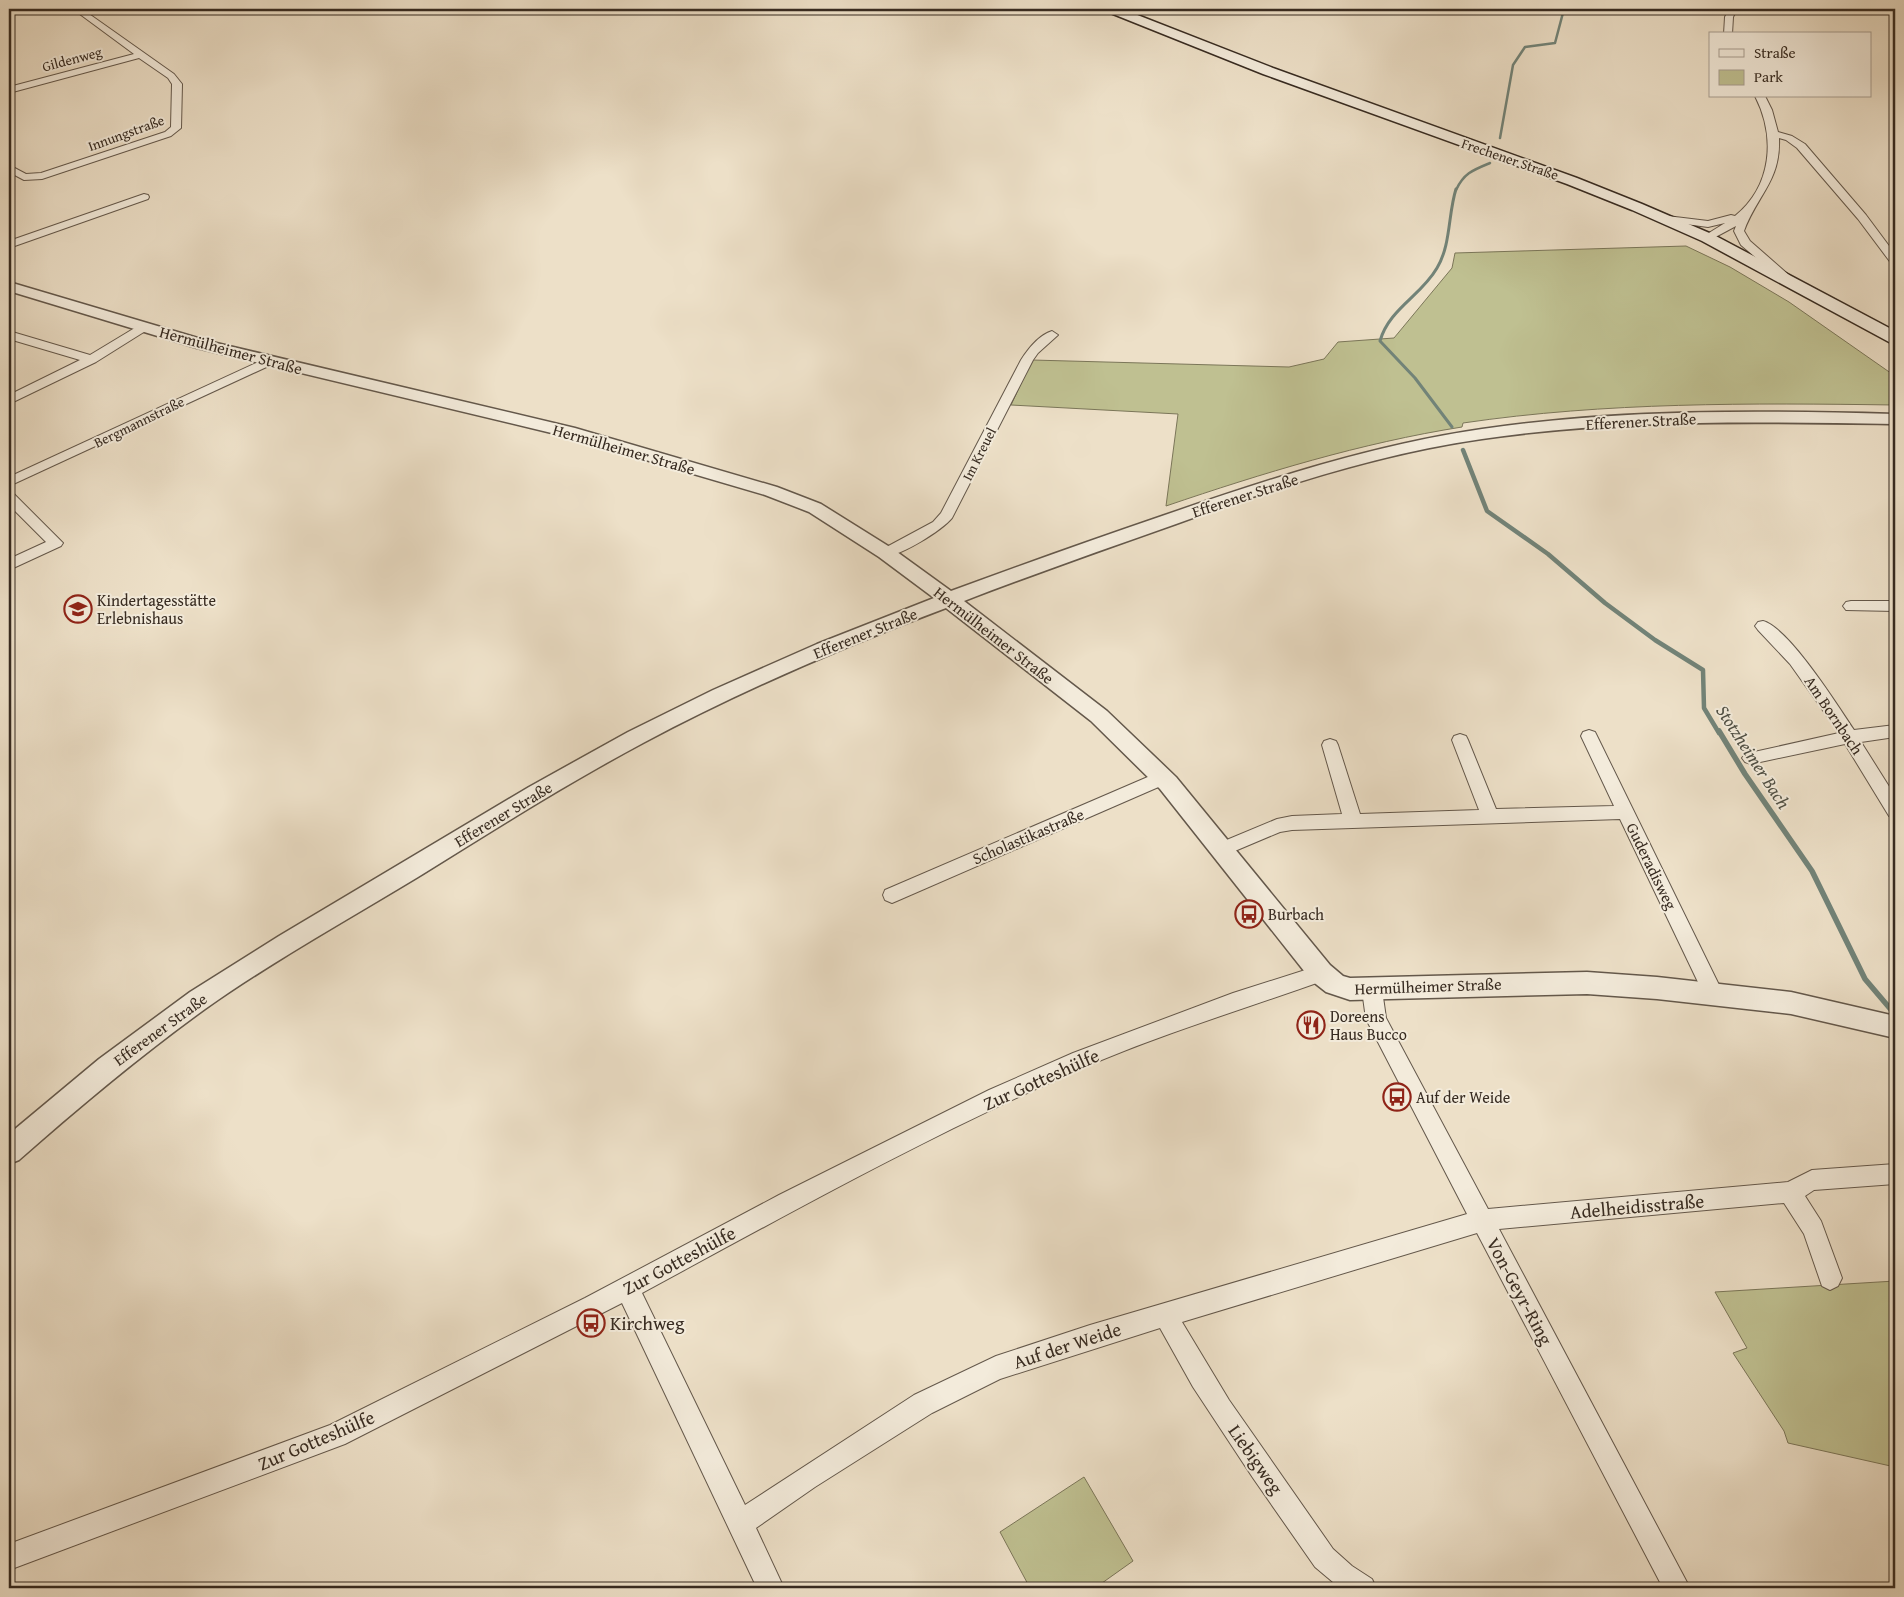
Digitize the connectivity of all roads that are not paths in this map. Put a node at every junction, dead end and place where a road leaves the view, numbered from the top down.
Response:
1 (77, 9) edge
2 (1112, 9) edge
3 (1734, 9) edge
4 (1728, 32) edge
5 (142, 54) junction
6 (9, 90) edge
7 (1761, 98) edge
8 (1774, 134) junction
9 (9, 168) edge
10 (144, 197) dead end
11 (1746, 212) junction
12 (1667, 219) junction
13 (1708, 238) junction
14 (9, 244) edge
15 (1895, 261) edge
16 (1786, 278) junction
17 (9, 286) edge
18 (143, 327) junction
19 (9, 335) edge
20 (1052, 335) dead end
21 (1895, 338) edge
22 (92, 360) junction
23 (269, 360) junction
24 (9, 400) edge
25 (1895, 420) edge
26 (9, 482) edge
27 (9, 497) edge
28 (886, 553) junction
29 (9, 565) edge
30 (947, 600) junction
31 (1851, 606) dead end
32 (1895, 606) edge
33 (1763, 626) dead end
34 (1895, 731) edge
35 (1589, 736) dead end
36 (1850, 737) junction
37 (1460, 740) dead end
38 (1330, 745) dead end
39 (1751, 758) dead end
40 (1164, 778) junction
41 (1895, 811) edge
42 (1626, 812) junction
43 (1490, 816) junction
44 (1353, 820) junction
45 (1223, 849) junction
46 (892, 896) dead end
47 (1321, 973) junction
48 (1372, 990) junction
49 (1714, 995) junction
50 (1895, 1027) edge
51 (9, 1151) edge
52 (1895, 1174) edge
53 (1790, 1192) junction
54 (1483, 1220) junction
55 (1830, 1278) dead end
56 (627, 1287) junction
57 (1166, 1316) junction
58 (740, 1523) junction
59 (9, 1557) edge
60 (771, 1588) edge
61 (1363, 1588) edge
62 (1678, 1588) edge

1 - 5 street, Innungstraße
2 - 12 main road, Frechener Straße
3 - 4 street
5 - 6 street, Gildenweg
5 - 9 street, Innungstraße
7 - 8 street
8 - 11 street
8 - 15 street
10 - 14 street
11 - 12 street
11 - 13 street
11 - 16 street
12 - 13 main road, Frechener Straße
13 - 16 main road, Frechener Straße
16 - 21 main road, Frechener Straße
17 - 18 street, Hermülheimer Straße
18 - 22 street
18 - 23 street, Hermülheimer Straße
19 - 22 street
20 - 28 street, Im Kreuel
22 - 24 street
23 - 26 street, Bergmannstraße
23 - 28 street, Hermülheimer Straße
25 - 30 street, Efferener Straße
27 - 29 street
28 - 30 street, Hermülheimer Straße
30 - 40 street, Hermülheimer Straße
30 - 51 street, Efferener Straße
31 - 32 street
33 - 36 street, Am Bornbach
34 - 36 street
35 - 42 street, Guderadisweg
36 - 39 street
36 - 41 street, Am Bornbach
37 - 43 street
38 - 44 street
40 - 45 street, Hermülheimer Straße
40 - 46 street, Scholastikastraße
42 - 43 street
42 - 49 street, Guderadisweg
43 - 44 street
44 - 45 street
45 - 47 street, Hermülheimer Straße
47 - 48 street, Hermülheimer Straße
47 - 56 street, Zur Gotteshülfe
48 - 49 street, Hermülheimer Straße
48 - 54 street, Von-Geyr-Ring
49 - 50 street, Hermülheimer Straße
52 - 53 street, Adelheidisstraße
53 - 54 street, Adelheidisstraße
53 - 55 street
54 - 57 street, Auf der Weide
54 - 62 street, Von-Geyr-Ring
56 - 58 street
56 - 59 street, Zur Gotteshülfe
57 - 58 street, Auf der Weide
57 - 61 street, Liebigweg
58 - 60 street

